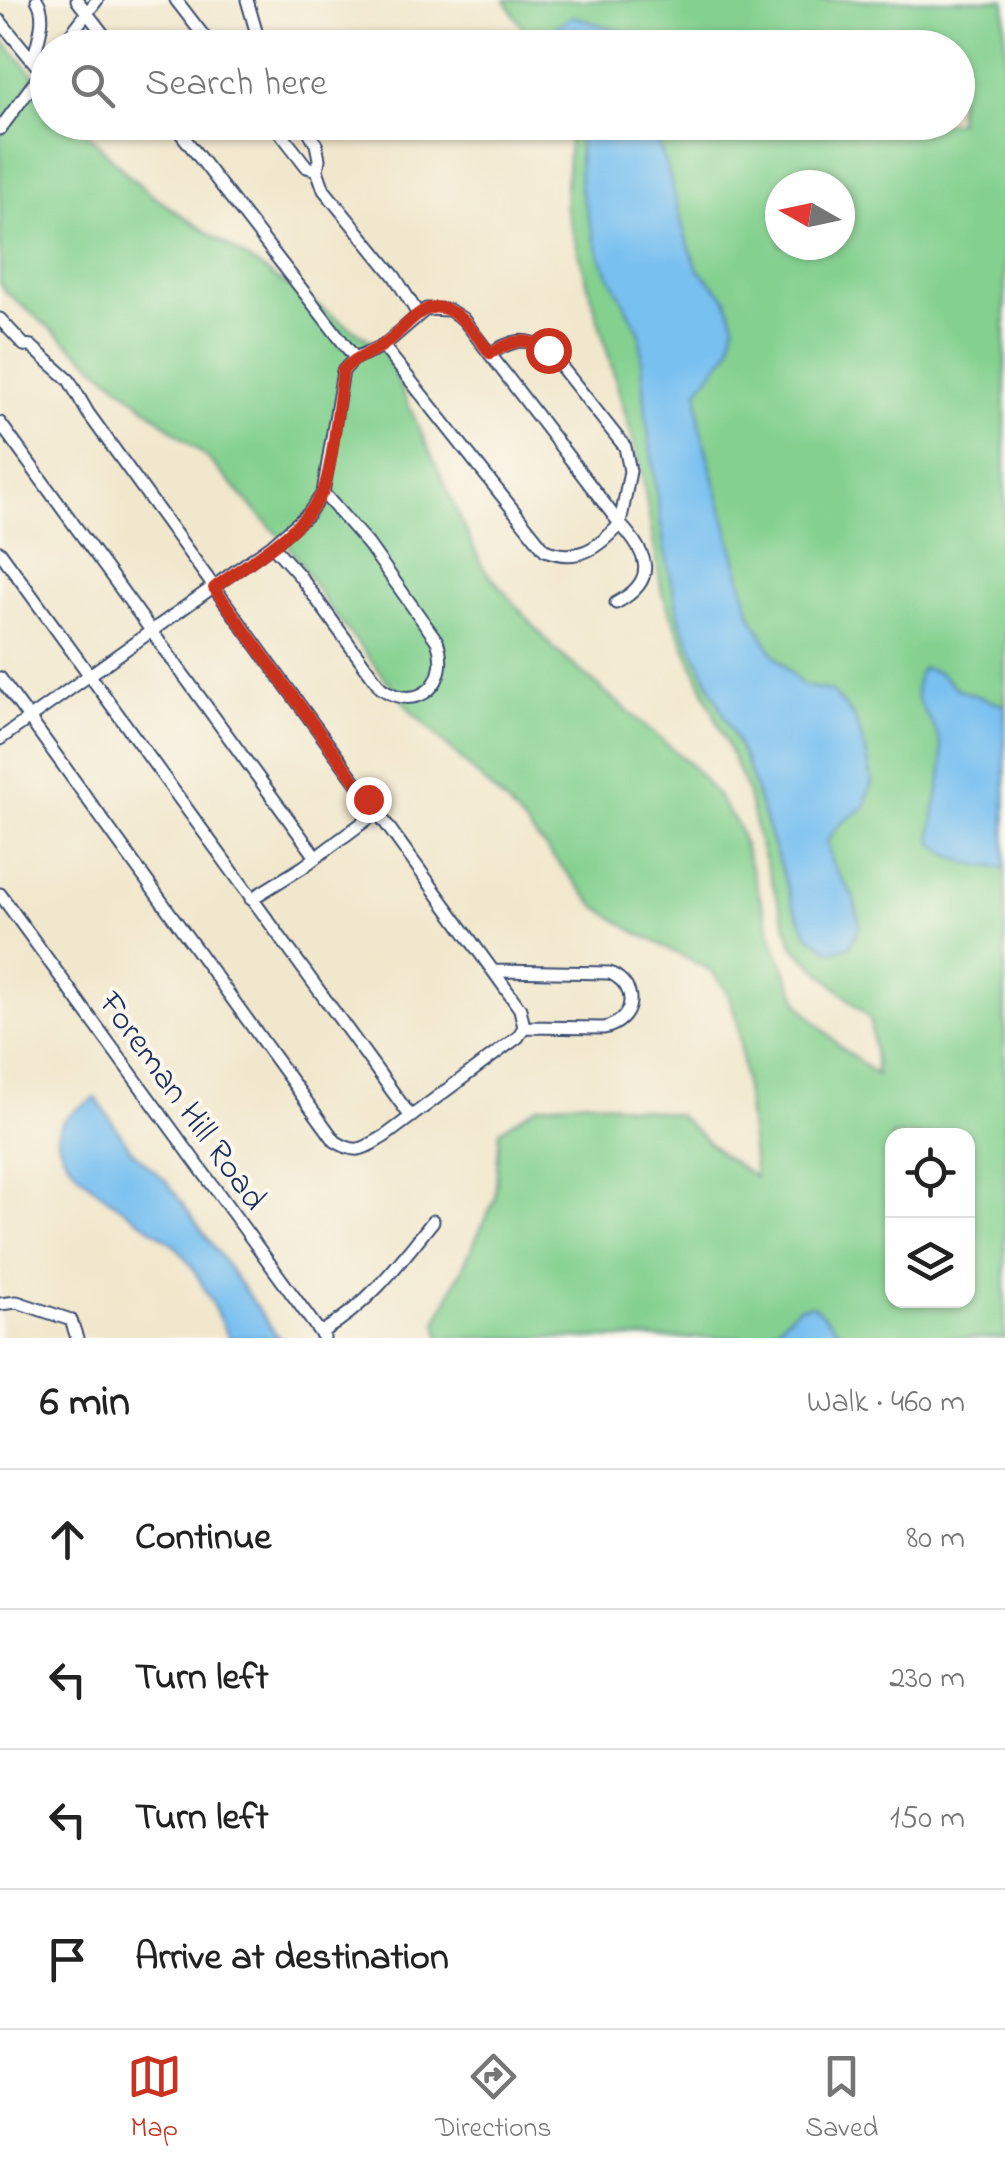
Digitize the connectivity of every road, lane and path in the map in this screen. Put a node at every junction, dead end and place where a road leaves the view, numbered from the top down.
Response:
1 (37, 0) edge
2 (77, 0) edge
3 (97, 0) edge
4 (176, 0) edge
5 (247, 0) edge
6 (87, 12) junction
7 (0, 21) edge
8 (42, 30) edge
9 (74, 30) edge
10 (100, 30) edge
11 (199, 30) edge
12 (256, 30) edge
13 (30, 54) edge
14 (30, 83) edge
15 (0, 129) edge
16 (186, 140) edge
17 (286, 140) edge
18 (314, 140) edge
19 (316, 170) junction
20 (418, 314) junction
21 (0, 318) edge
22 (383, 346) junction
23 (490, 353) junction
24 (354, 358) junction
25 (0, 423) edge
26 (323, 493) junction
27 (620, 524) junction
28 (272, 545) junction
29 (0, 552) edge
30 (214, 588) junction
31 (616, 603) dead end
32 (152, 632) junction
33 (90, 676) junction
34 (0, 678) edge
35 (30, 719) junction
36 (0, 739) edge
37 (377, 812) junction
38 (316, 857) junction
39 (0, 894) edge
40 (252, 899) junction
41 (494, 971) junction
42 (524, 1027) junction
43 (410, 1117) junction
44 (432, 1221) dead end
45 (0, 1304) edge
46 (322, 1336) edge
47 (77, 1338) edge

1 - 8 street
2 - 6 street
3 - 6 street
4 - 11 street
5 - 12 street
6 - 9 street
6 - 10 street
7 - 13 street
14 - 15 street
16 - 24 street
17 - 19 street
18 - 19 street
19 - 20 street
20 - 22 street
20 - 23 street
21 - 30 street
22 - 24 street
22 - 27 street
23 - 27 street
23 - 27 street
24 - 26 street
25 - 32 street
26 - 28 street
26 - 28 street
27 - 31 street
28 - 30 street
29 - 33 street
30 - 32 street
30 - 37 street
32 - 33 street
32 - 38 street
33 - 35 street
33 - 40 street
34 - 35 street
35 - 36 street
35 - 43 street
37 - 38 street
37 - 41 street
38 - 40 street
39 - 46 street, Foreman Hill Road
40 - 43 street
41 - 42 street
41 - 42 street
42 - 43 street
44 - 46 street
45 - 47 street

